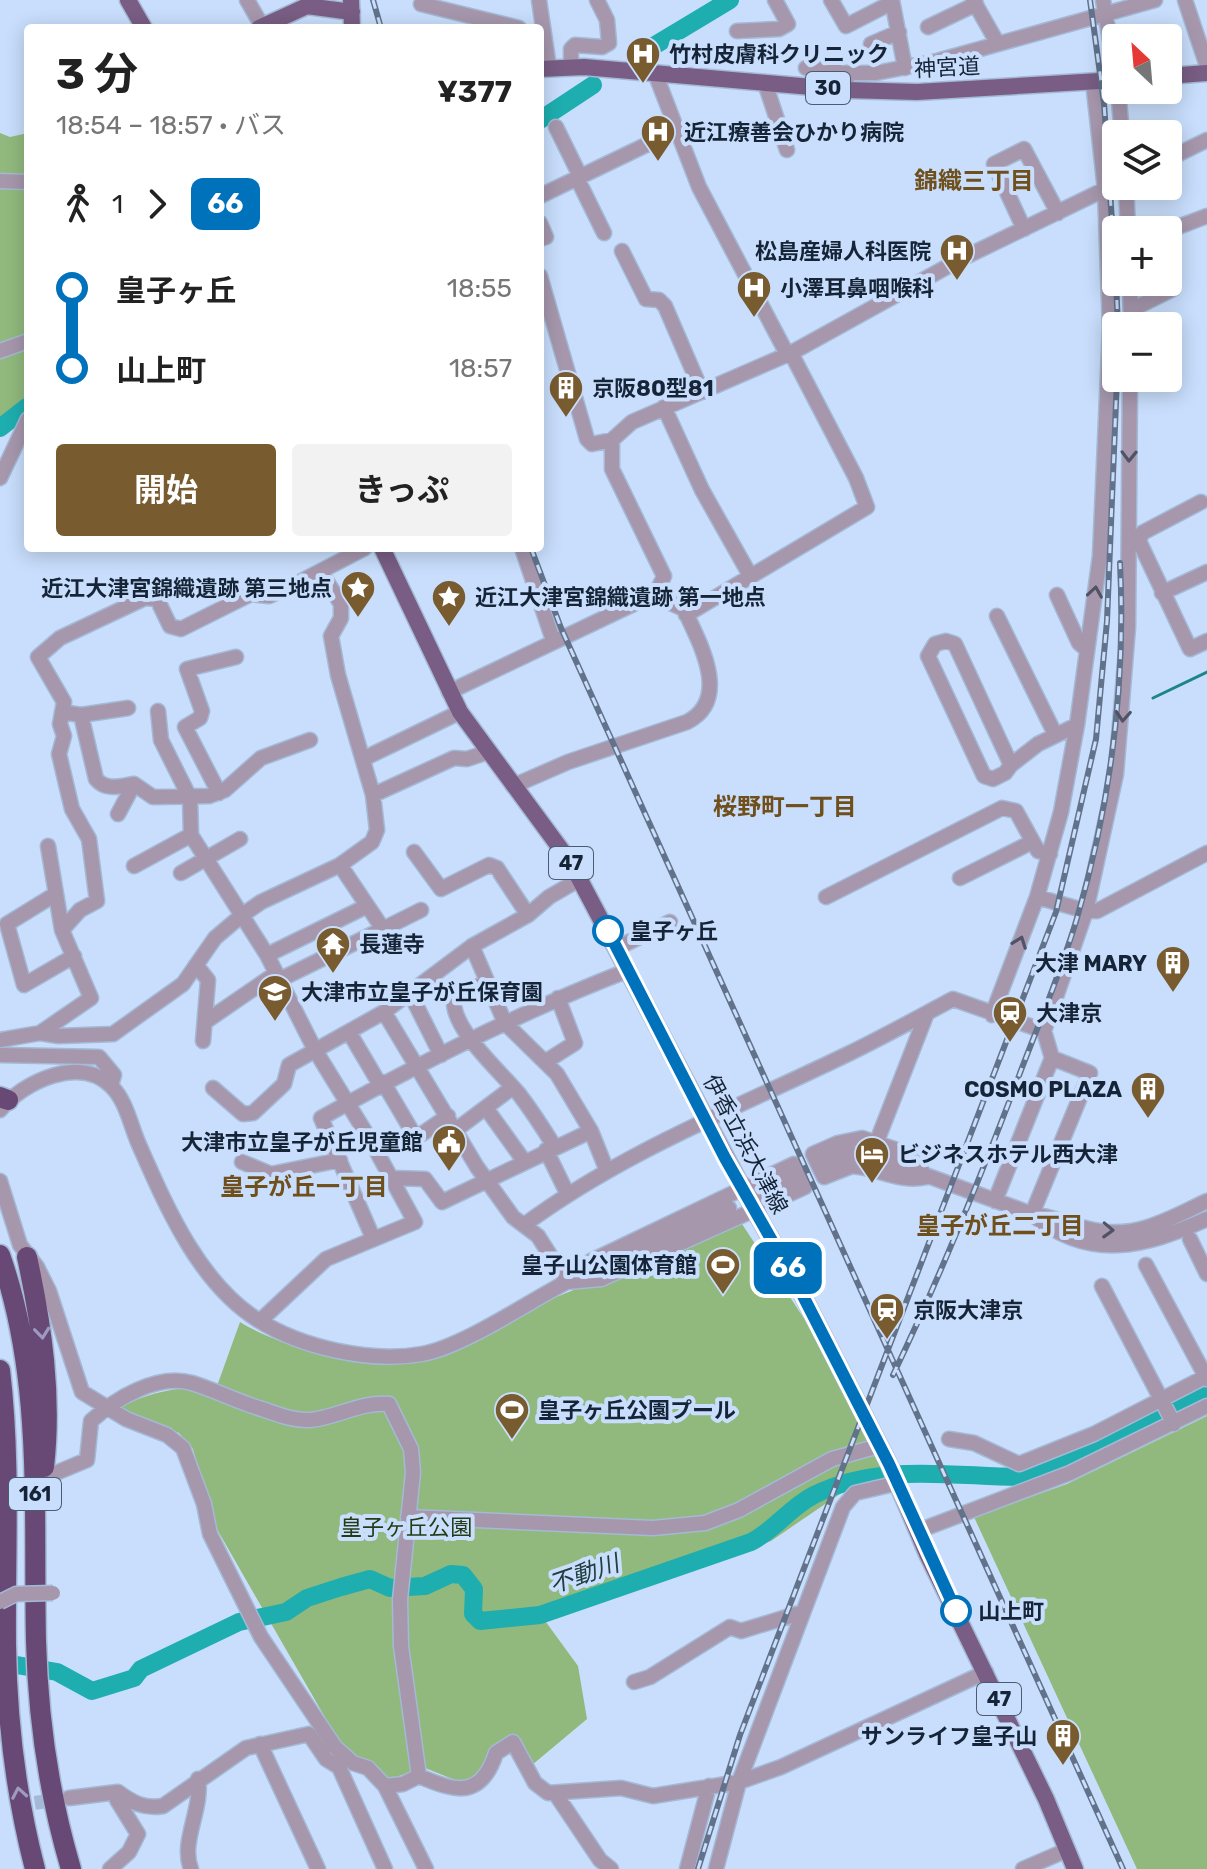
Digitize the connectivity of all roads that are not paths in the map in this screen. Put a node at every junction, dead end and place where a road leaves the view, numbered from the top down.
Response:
1 (128, 0) edge
2 (247, 0) edge
3 (539, 0) edge
4 (597, 0) edge
5 (775, 0) edge
6 (831, 0) edge
7 (1155, 0) edge
8 (1185, 0) edge
9 (891, 2) edge
10 (975, 2) edge
11 (421, 4) dead end
12 (1104, 7) edge
13 (352, 13) edge
14 (142, 24) edge
15 (259, 24) edge
16 (267, 24) edge
17 (503, 24) edge
18 (541, 24) edge
19 (928, 27) dead end
20 (737, 31) dead end
21 (899, 32) junction
22 (871, 44) dead end
23 (998, 44) junction
24 (1207, 66) edge
25 (571, 67) junction
26 (806, 68) dead end
27 (905, 68) junction
28 (544, 69) edge
29 (655, 73) junction
30 (1207, 73) edge
31 (1182, 75) edge
32 (1102, 79) edge
33 (846, 81) junction
34 (1093, 81) junction
35 (765, 83) junction
36 (556, 127) dead end
37 (675, 131) junction
38 (1102, 134) edge
39 (1207, 140) edge
40 (787, 150) dead end
41 (1182, 152) edge
42 (579, 177) junction
43 (0, 181) edge
44 (24, 182) edge
45 (1102, 191) edge
46 (544, 194) edge
47 (1111, 200) edge
48 (1058, 213) junction
49 (1207, 216) edge
50 (1182, 225) edge
51 (1024, 229) junction
52 (604, 233) dead end
53 (622, 251) dead end
54 (544, 290) edge
55 (1130, 296) edge
56 (1159, 296) edge
57 (1131, 310) joint
58 (24, 342) edge
59 (0, 351) edge
60 (789, 353) junction
61 (702, 392) junction
62 (1130, 392) edge
63 (664, 407) junction
64 (24, 427) edge
65 (612, 440) junction
66 (0, 478) edge
67 (1205, 506) edge
68 (1131, 545) junction
69 (358, 552) edge
70 (384, 552) edge
71 (523, 552) edge
72 (1100, 556) junction
73 (321, 572) junction
74 (1207, 572) edge
75 (751, 577) junction
76 (1162, 593) junction
77 (1057, 595) dead end
78 (655, 596) junction
79 (686, 615) junction
80 (997, 616) dead end
81 (553, 640) junction
82 (1207, 641) edge
83 (1086, 649) junction
84 (236, 657) dead end
85 (449, 692) junction
86 (128, 708) dead end
87 (158, 711) dead end
88 (62, 712) junction
89 (460, 712) junction
90 (81, 715) junction
91 (1077, 725) junction
92 (1055, 734) junction
93 (310, 740) dead end
94 (488, 752) junction
95 (363, 759) junction
96 (1011, 765) junction
97 (134, 784) junction
98 (513, 786) junction
99 (219, 793) junction
100 (373, 795) junction
101 (190, 798) junction
102 (118, 814) dead end
103 (191, 835) junction
104 (240, 839) dead end
105 (1032, 842) junction
106 (48, 846) dead end
107 (414, 852) dead end
108 (1207, 853) edge
109 (1050, 854) junction
110 (205, 860) junction
111 (340, 865) junction
112 (134, 866) dead end
113 (181, 873) dead end
114 (960, 878) dead end
115 (580, 879) junction
116 (54, 895) junction
117 (826, 897) dead end
118 (1037, 897) junction
119 (367, 906) junction
120 (421, 910) dead end
121 (1086, 911) junction
122 (528, 915) junction
123 (241, 916) junction
124 (670, 922) dead end
125 (383, 929) junction
126 (62, 930) junction
127 (472, 946) junction
128 (617, 948) junction
129 (267, 955) junction
130 (74, 956) junction
131 (196, 965) junction
132 (629, 970) junction
133 (277, 977) junction
134 (487, 982) junction
135 (410, 993) junction
136 (558, 998) junction
137 (384, 1012) junction
138 (927, 1013) junction
139 (992, 1015) junction
140 (205, 1022) junction
141 (505, 1023) junction
142 (1044, 1031) junction
143 (349, 1032) junction
144 (40, 1033) junction
145 (470, 1039) junction
146 (0, 1040) edge
147 (203, 1041) dead end
148 (315, 1050) junction
149 (0, 1055) edge
150 (441, 1055) junction
151 (1052, 1058) junction
152 (545, 1062) junction
153 (417, 1068) junction
154 (381, 1082) junction
155 (111, 1085) junction
156 (513, 1087) junction
157 (213, 1088) dead end
158 (3, 1102) edge
159 (347, 1103) junction
160 (486, 1108) junction
161 (707, 1118) junction
162 (452, 1123) junction
163 (591, 1131) junction
164 (877, 1141) junction
165 (550, 1148) junction
166 (340, 1160) junction
167 (524, 1161) junction
168 (242, 1162) dead end
169 (822, 1164) dead end
170 (607, 1171) junction
171 (794, 1177) dead end
172 (927, 1177) junction
173 (392, 1178) junction
174 (0, 1181) edge
175 (488, 1182) junction
176 (567, 1193) junction
177 (750, 1198) junction
178 (995, 1201) junction
179 (1207, 1201) edge
180 (729, 1208) dead end
181 (1032, 1214) junction
182 (1207, 1219) edge
183 (524, 1225) junction
184 (373, 1238) junction
185 (1190, 1239) dead end
186 (0, 1255) edge
187 (27, 1257) junction
188 (1146, 1265) dead end
189 (1207, 1274) edge
190 (567, 1282) junction
191 (1102, 1286) dead end
192 (260, 1321) junction
193 (0, 1370) edge
194 (1206, 1377) edge
195 (1162, 1402) junction
196 (1207, 1406) edge
197 (106, 1408) junction
198 (1174, 1424) junction
199 (1094, 1434) junction
200 (949, 1439) dead end
201 (879, 1446) junction
202 (1104, 1457) junction
203 (1024, 1462) junction
204 (51, 1475) dead end
205 (897, 1482) junction
206 (1032, 1486) junction
207 (408, 1517) junction
208 (37, 1526) junction
209 (918, 1531) junction
210 (53, 1593) dead end
211 (0, 1602) edge
212 (803, 1612) junction
213 (986, 1672) junction
214 (634, 1682) dead end
215 (260, 1744) junction
216 (347, 1768) junction
217 (419, 1776) junction
218 (198, 1779) junction
219 (739, 1782) junction
220 (385, 1786) junction
221 (709, 1786) junction
222 (118, 1792) junction
223 (555, 1793) junction
224 (69, 1798) tunnel mouth
225 (1067, 1850) junction
226 (35, 1869) edge
227 (71, 1869) edge
228 (110, 1869) edge
229 (191, 1869) edge
230 (318, 1869) edge
231 (385, 1869) edge
232 (426, 1869) edge
233 (611, 1869) edge
234 (687, 1869) edge
235 (716, 1869) edge
236 (1023, 1869) edge
237 (1075, 1869) edge

1 - 14 main road
2 - 15 street
3 - 18 street
4 - 25 street
5 - 20 street
6 - 9 street
7 - 12 street
8 - 24 street
9 - 21 street
10 - 19 street
10 - 23 street
11 - 17 street
12 - 23 street
13 - 16 main road
21 - 22 street
21 - 27 street
23 - 27 street
25 - 28 main road, 神宮道 / 30
25 - 29 main road, 神宮道 / 30
26 - 33 street
27 - 33 street
29 - 35 main road, 神宮道 / 30
29 - 37 street
30 - 31 main road
32 - 34 main road, 神宮道 / 30
33 - 34 main road, 神宮道 / 30
33 - 35 main road, 神宮道 / 30
34 - 38 street
35 - 40 street
36 - 42 street
37 - 42 street
37 - 60 street
39 - 41 street
42 - 46 street
42 - 52 street
43 - 44 street
45 - 48 street
47 - 72 street
48 - 51 street
48 - 51 street
49 - 50 street
51 - 60 street
53 - 61 street
54 - 65 street
55 - 57 street
56 - 57 street
58 - 59 street
60 - 61 street
60 - 75 street
61 - 63 street
62 -> 68 street
63 - 65 street
63 - 75 street
64 - 66 street
65 - 78 street
67 - 68 street
68 - 72 street
68 - 76 street
68 -> 121 street
69 - 73 street
70 - 85 main road, 伊香立浜大津線 / 47
71 - 81 street
83 -> 72 street
73 - 88 street
73 - 95 street
74 - 76 street
75 - 79 street
76 - 82 street
77 - 83 street
78 - 79 street
78 - 81 street
79 - 98 street
80 - 92 street
81 - 85 street
83 - 91 street
84 - 99 street
85 - 89 main road, 伊香立浜大津線 / 47
86 - 90 street
87 - 101 street
88 - 90 street
88 - 126 street
89 - 94 main road, 伊香立浜大津線 / 47
89 - 95 street
90 - 97 street
91 - 92 street
91 - 109 street
92 - 96 street
93 - 99 street
94 - 98 main road, 伊香立浜大津線 / 47
94 - 100 street
95 - 100 street
96 - 96 street
97 - 101 street
97 - 102 street
98 - 115 main road, 伊香立浜大津線 / 47
99 - 101 street
100 - 111 street
101 - 103 street
103 - 110 street
103 - 112 street
104 - 110 street
105 - 109 street
105 - 114 street
105 - 117 street
106 - 116 street
107 - 122 street
108 - 121 street
109 - 118 street
110 - 113 street
110 - 123 street
111 - 119 street
111 - 123 street
115 - 122 street
115 - 128 main road, 伊香立浜大津線 / 47
116 - 126 street
116 - 130 street
118 - 121 street
139 -> 118 street
119 - 125 street
119 - 129 street
120 - 125 street
121 - 142 street
122 - 127 street
123 - 129 street
123 - 131 street
124 - 128 street
125 - 133 street
126 - 130 street
127 - 134 street
127 - 135 street
128 - 132 main road, 伊香立浜大津線 / 47
129 - 133 street
130 - 144 street
131 - 140 street
131 - 144 street
132 - 136 street
132 - 161 main road, 伊香立浜大津線 / 47
133 - 140 street
133 - 148 street
134 - 141 street
134 - 145 street
135 - 137 street
135 - 150 street
136 - 141 street
136 - 152 street
137 - 143 street
137 - 153 street
138 - 139 street
138 - 161 street
138 - 164 street
139 - 142 street
140 - 147 street
141 - 145 street
141 - 152 street
142 - 151 street
143 - 148 street
143 - 154 street
144 - 146 street
145 - 150 street
145 - 156 street
148 - 157 street
148 - 159 street
149 - 155 street
150 - 153 street
151 - 178 street
151 - 181 street
152 - 163 street
153 - 154 street
153 - 162 street
154 - 159 street
154 - 162 street
155 - 158 street
155 - 192 street
156 - 160 street
156 - 165 street
159 - 166 street
159 - 173 street
160 - 162 street
160 - 167 street
161 - 170 street
161 - 177 main road, 伊香立浜大津線 / 47
162 - 175 street
163 - 165 street
163 - 170 street
164 - 172 street
164 - 172 street
165 - 167 street
165 - 176 street
166 - 168 street
166 - 184 street
167 - 175 street
169 - 172 street
170 - 176 street
171 - 177 street
172 - 178 street
173 - 175 street
173 - 184 street
174 - 187 street
175 - 183 street
176 - 183 street
177 - 190 street
177 - 190 street
177 - 201 main road, 伊香立浜大津線 / 47
178 - 181 street
181 -> 179 street
180 - 190 street
181 - 182 street
183 - 190 street
184 - 192 street
185 - 189 street
186 - 208 highway, 161
187 - 197 street
187 -> 208 highway
188 - 194 street
190 - 192 street
191 - 195 street
226 -> 193 highway, 161
194 - 195 street
195 - 198 street
195 - 199 street
196 - 198 street
197 - 204 street
197 - 207 street
197 - 216 street
198 - 202 street
199 - 202 street
199 - 203 street
200 - 203 street
201 - 205 main road, 伊香立浜大津線 / 47
201 - 207 street
202 - 206 street
203 - 206 street
205 - 209 main road, 伊香立浜大津線 / 47
205 - 212 street
206 - 209 street
207 - 217 street
208 - 227 highway, 161
209 - 213 main road, 伊香立浜大津線 / 47
210 - 211 street, bridge
212 - 214 street
212 - 219 street
213 - 219 street
213 - 225 main road, 伊香立浜大津線 / 47
215 - 216 street
215 - 218 street
215 - 230 street
216 - 220 street
216 - 231 street
217 - 220 street
217 - 223 street
218 - 222 street
218 - 229 street
219 - 221 street
219 - 235 street
220 - 232 street
221 - 223 street
221 - 234 street
222 - 224 street
222 - 228 street
223 - 233 street
225 - 236 street
225 - 237 main road, 伊香立浜大津線 / 47

